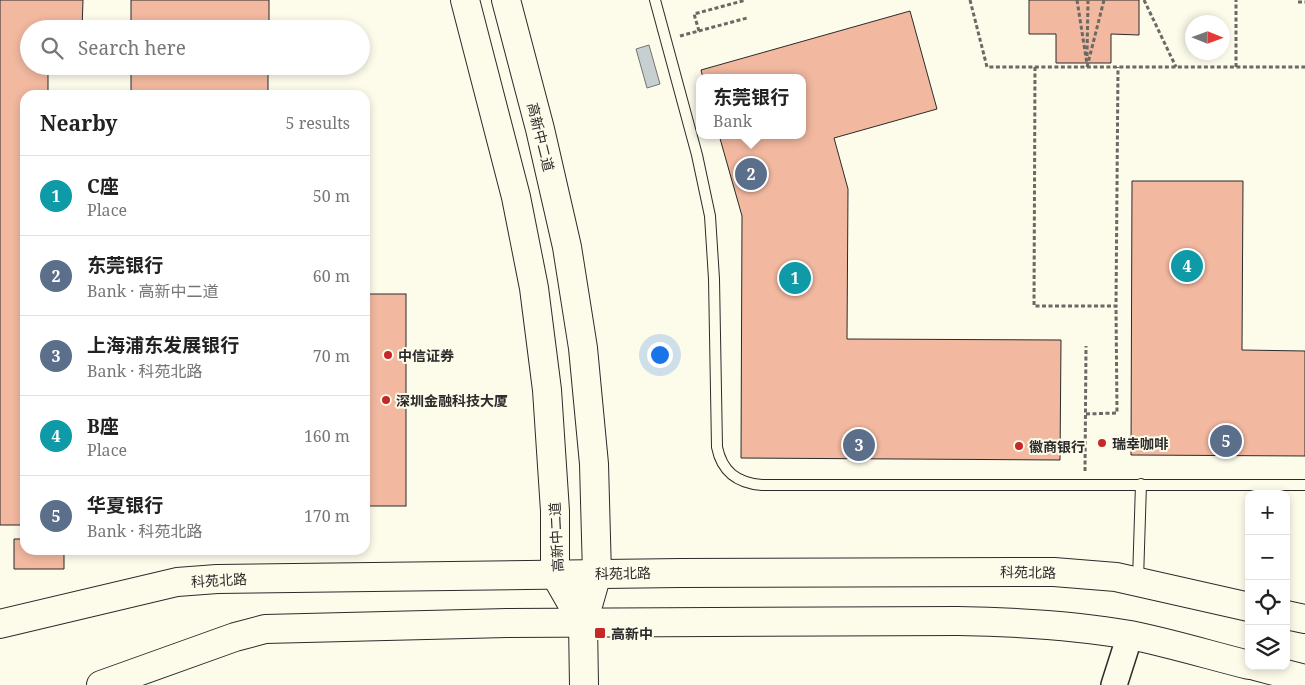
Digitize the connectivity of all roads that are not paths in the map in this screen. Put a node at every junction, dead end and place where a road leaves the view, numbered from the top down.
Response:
1 (465, 0) edge
2 (506, 0) edge
3 (654, 0) edge
4 (1141, 484) junction
5 (1305, 485) edge
6 (555, 574) junction
7 (597, 574) junction
8 (1138, 582) junction
9 (1245, 606) edge
10 (1290, 616) edge
11 (1305, 619) edge
12 (583, 623) junction
13 (0, 624) edge
14 (1130, 635) junction
15 (1245, 664) edge
16 (1272, 670) edge
17 (1305, 678) edge
18 (101, 685) edge
19 (584, 685) edge
20 (1114, 685) edge

1 - 6 main road, 高新中二道
2 - 7 main road, 高新中二道
3 - 4 lane
4 - 5 lane
4 - 8 lane
6 - 7 main road, 科苑北路
6 - 12 main road, 高新中二道
6 - 13 main road, 科苑北路
7 - 8 main road, 科苑北路
7 - 12 main road, 高新中二道
8 - 9 main road, 科苑北路
10 - 11 main road
12 - 14 main road
12 - 18 main road
12 - 19 main road
14 - 15 main road
14 - 20 street
16 - 17 main road

